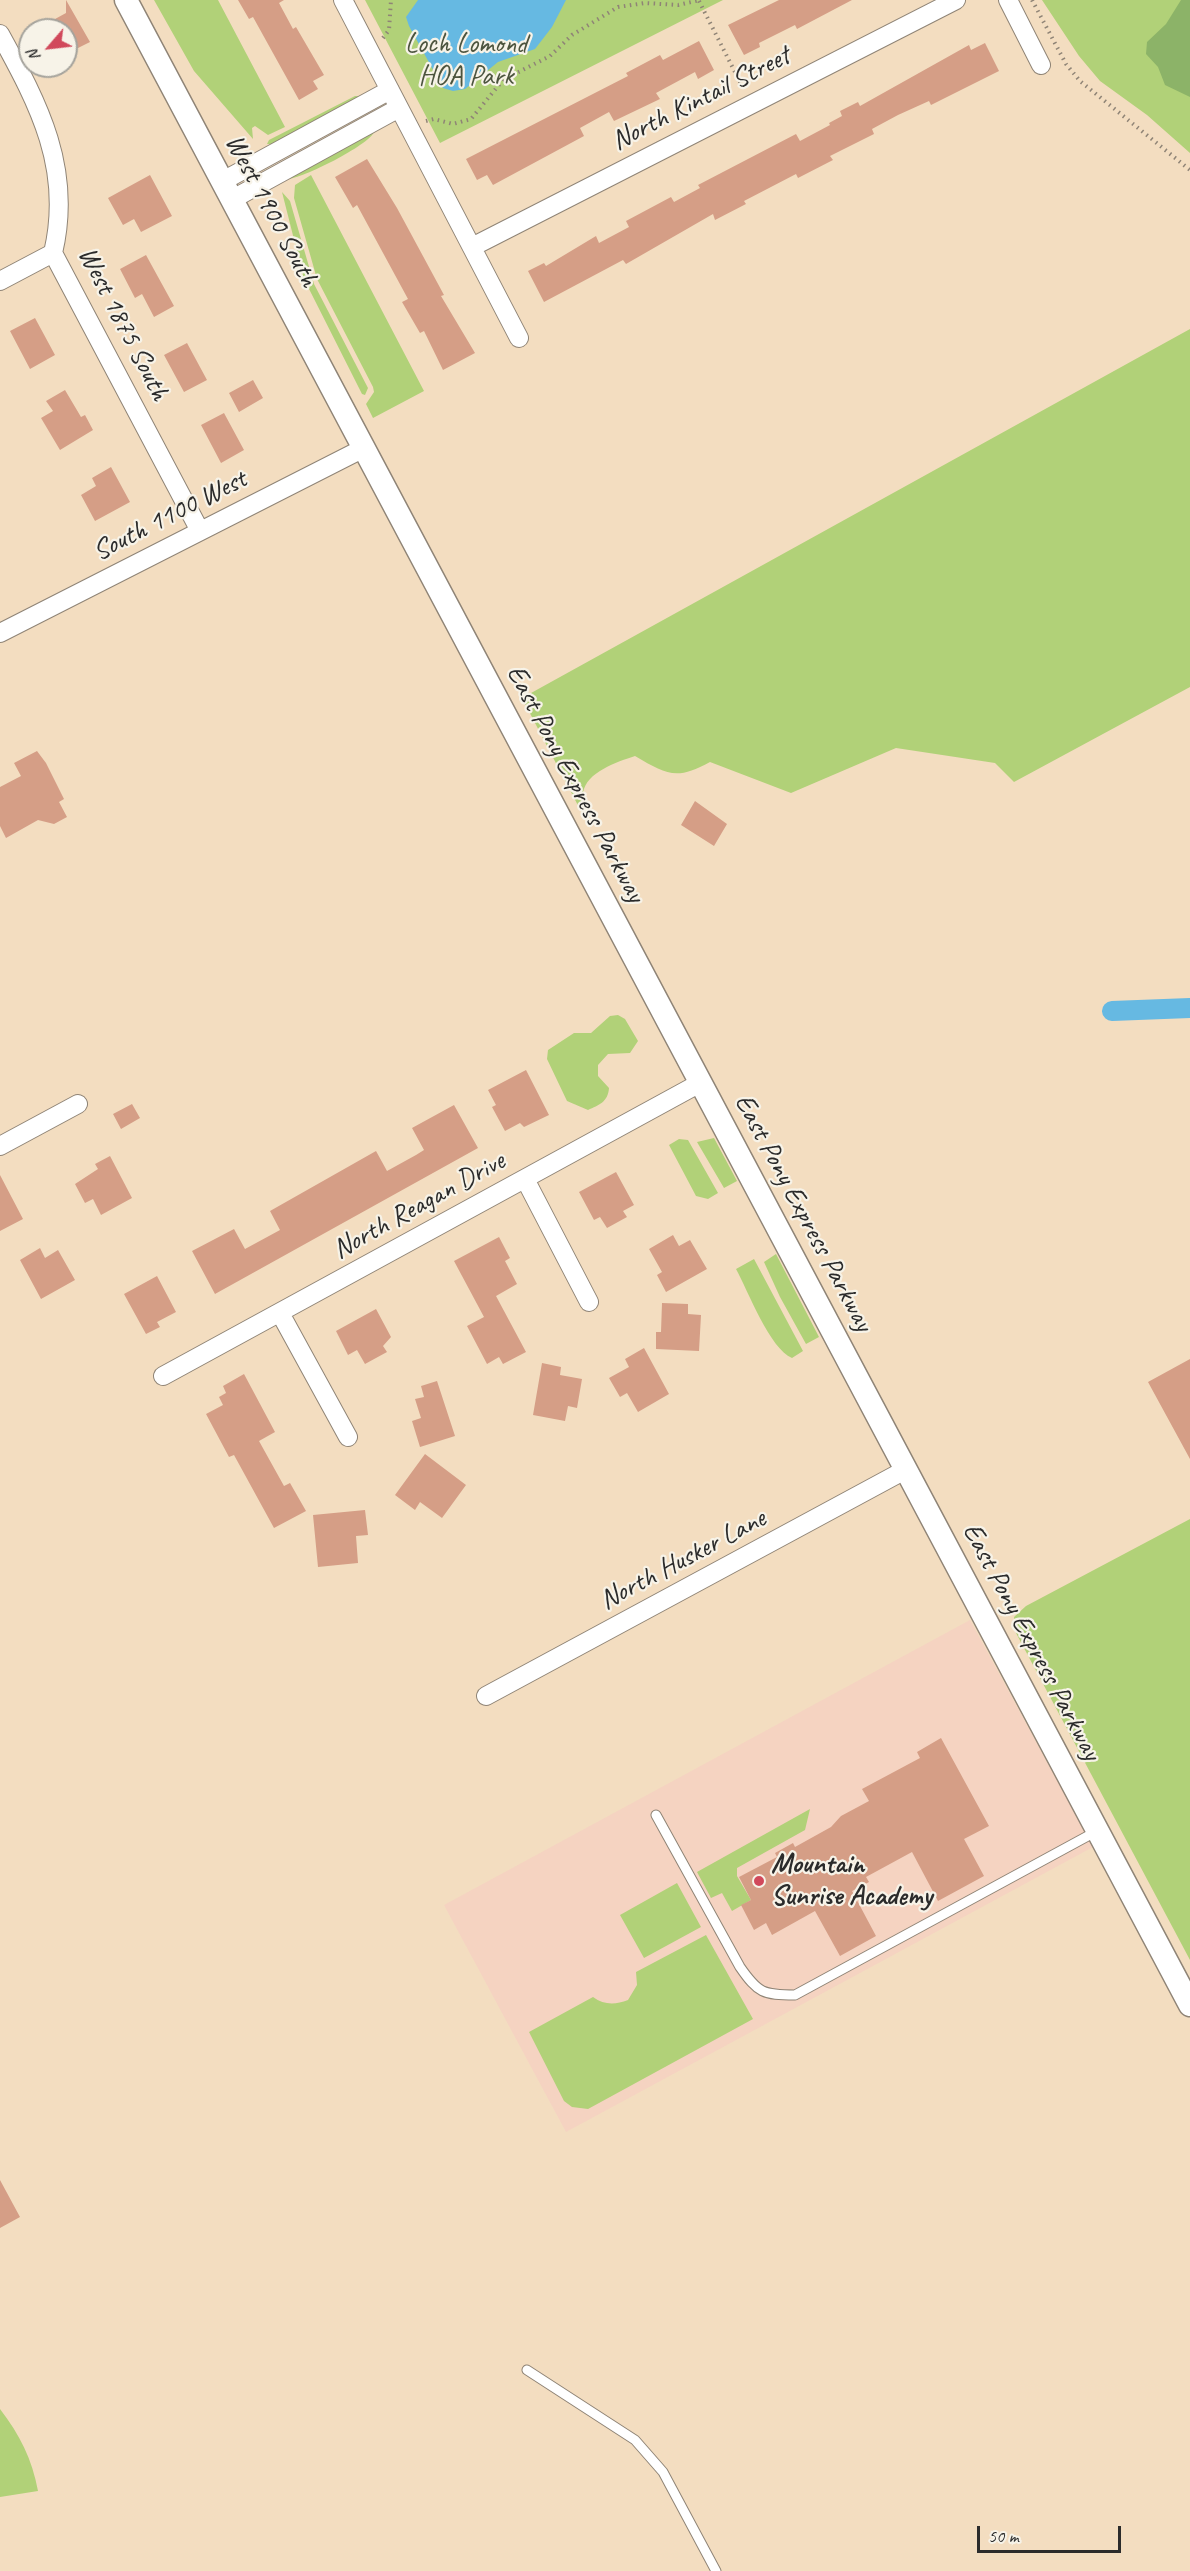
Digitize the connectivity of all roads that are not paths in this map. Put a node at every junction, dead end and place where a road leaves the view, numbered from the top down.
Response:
1 (126, 0) edge
2 (343, 0) edge
3 (956, 0) edge
4 (1008, 0) edge
5 (0, 34) edge
6 (1041, 64) dead end
7 (390, 90) junction
8 (399, 108) junction
9 (226, 191) junction
10 (472, 247) junction
11 (53, 253) junction
12 (0, 281) edge
13 (519, 338) dead end
14 (364, 448) junction
15 (201, 531) junction
16 (0, 633) edge
17 (700, 1083) junction
18 (78, 1104) dead end
19 (0, 1146) edge
20 (525, 1179) junction
21 (589, 1302) dead end
22 (280, 1313) junction
23 (163, 1376) dead end
24 (348, 1437) dead end
25 (905, 1470) junction
26 (486, 1696) dead end
27 (656, 1815) dead end
28 (1096, 1831) junction
29 (1190, 2005) edge
30 (527, 2370) dead end
31 (716, 2571) edge

1 - 9 street, West 1900 South
2 - 7 street
3 - 10 street, North Kintail Street
4 - 6 street
5 - 11 street, West 1875 South
7 - 8 street
7 - 9 street
8 - 9 street
8 - 10 street
9 - 14 street, West 1900 South
10 - 13 street
11 - 12 street
11 - 15 street, West 1875 South
14 - 15 street, South 1100 West
14 - 17 street, East Pony Express Parkway
15 - 16 street, South 1100 West
17 - 20 street, North Reagan Drive
17 - 25 street, East Pony Express Parkway
18 - 19 street
20 - 21 street
20 - 22 street, North Reagan Drive
22 - 23 street, North Reagan Drive
22 - 24 street
25 - 26 street, North Husker Lane
25 - 28 street, East Pony Express Parkway
27 - 28 lane
28 - 29 street, East Pony Express Parkway
30 - 31 lane

